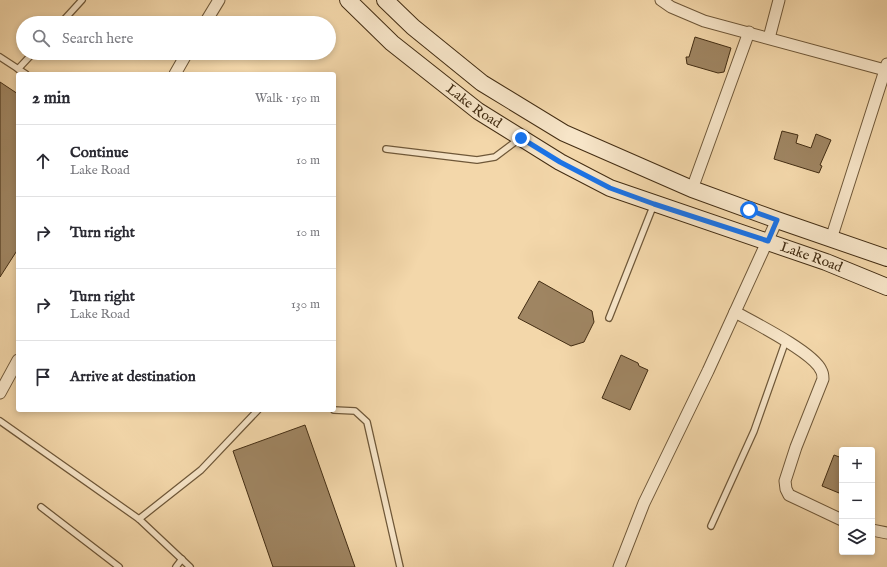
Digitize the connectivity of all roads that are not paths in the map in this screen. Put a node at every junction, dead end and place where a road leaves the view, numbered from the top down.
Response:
1 (82, 0) edge
2 (218, 0) edge
3 (348, 0) edge
4 (385, 0) edge
5 (661, 0) edge
6 (779, 0) edge
7 (67, 16) edge
8 (209, 16) edge
9 (749, 32) junction
10 (769, 38) junction
11 (0, 57) edge
12 (26, 60) edge
13 (183, 60) edge
14 (886, 67) edge
15 (18, 69) junction
16 (23, 72) edge
17 (176, 72) edge
18 (521, 138) junction
19 (386, 149) dead end
20 (692, 189) junction
21 (654, 204) junction
22 (777, 220) junction
23 (831, 239) junction
24 (768, 241) junction
25 (887, 258) edge
26 (887, 287) edge
27 (735, 312) junction
28 (609, 318) dead end
29 (786, 340) junction
30 (16, 363) edge
31 (1, 389) edge
32 (336, 410) edge
33 (256, 412) edge
34 (0, 421) edge
35 (41, 507) dead end
36 (139, 519) junction
37 (840, 519) edge
38 (711, 526) dead end
39 (875, 531) edge
40 (887, 533) edge
41 (182, 559) junction
42 (119, 567) edge
43 (176, 567) edge
44 (190, 567) edge
45 (400, 567) edge
46 (619, 567) edge

1 - 7 lane
2 - 8 street
3 - 18 main road, Lake Road
4 - 20 main road, Lake Road
5 - 9 street
6 - 10 street
9 - 10 street
9 - 20 street
10 - 14 street
11 - 15 lane
12 - 15 lane
13 - 17 street
14 - 23 street
15 - 16 lane
18 - 19 lane
18 - 21 main road, Lake Road
20 - 22 main road, Lake Road
21 - 24 main road, Lake Road
21 - 28 lane
22 - 23 main road, Lake Road
22 - 24 street
23 - 25 main road, Lake Road
24 - 26 main road, Lake Road
24 - 27 street
27 - 29 street
27 - 46 street
29 - 37 street
29 - 38 lane
30 - 31 street
32 - 45 lane
33 - 36 lane
34 - 36 lane
35 - 42 lane
36 - 41 lane
39 - 40 street
41 - 43 lane
41 - 44 lane

